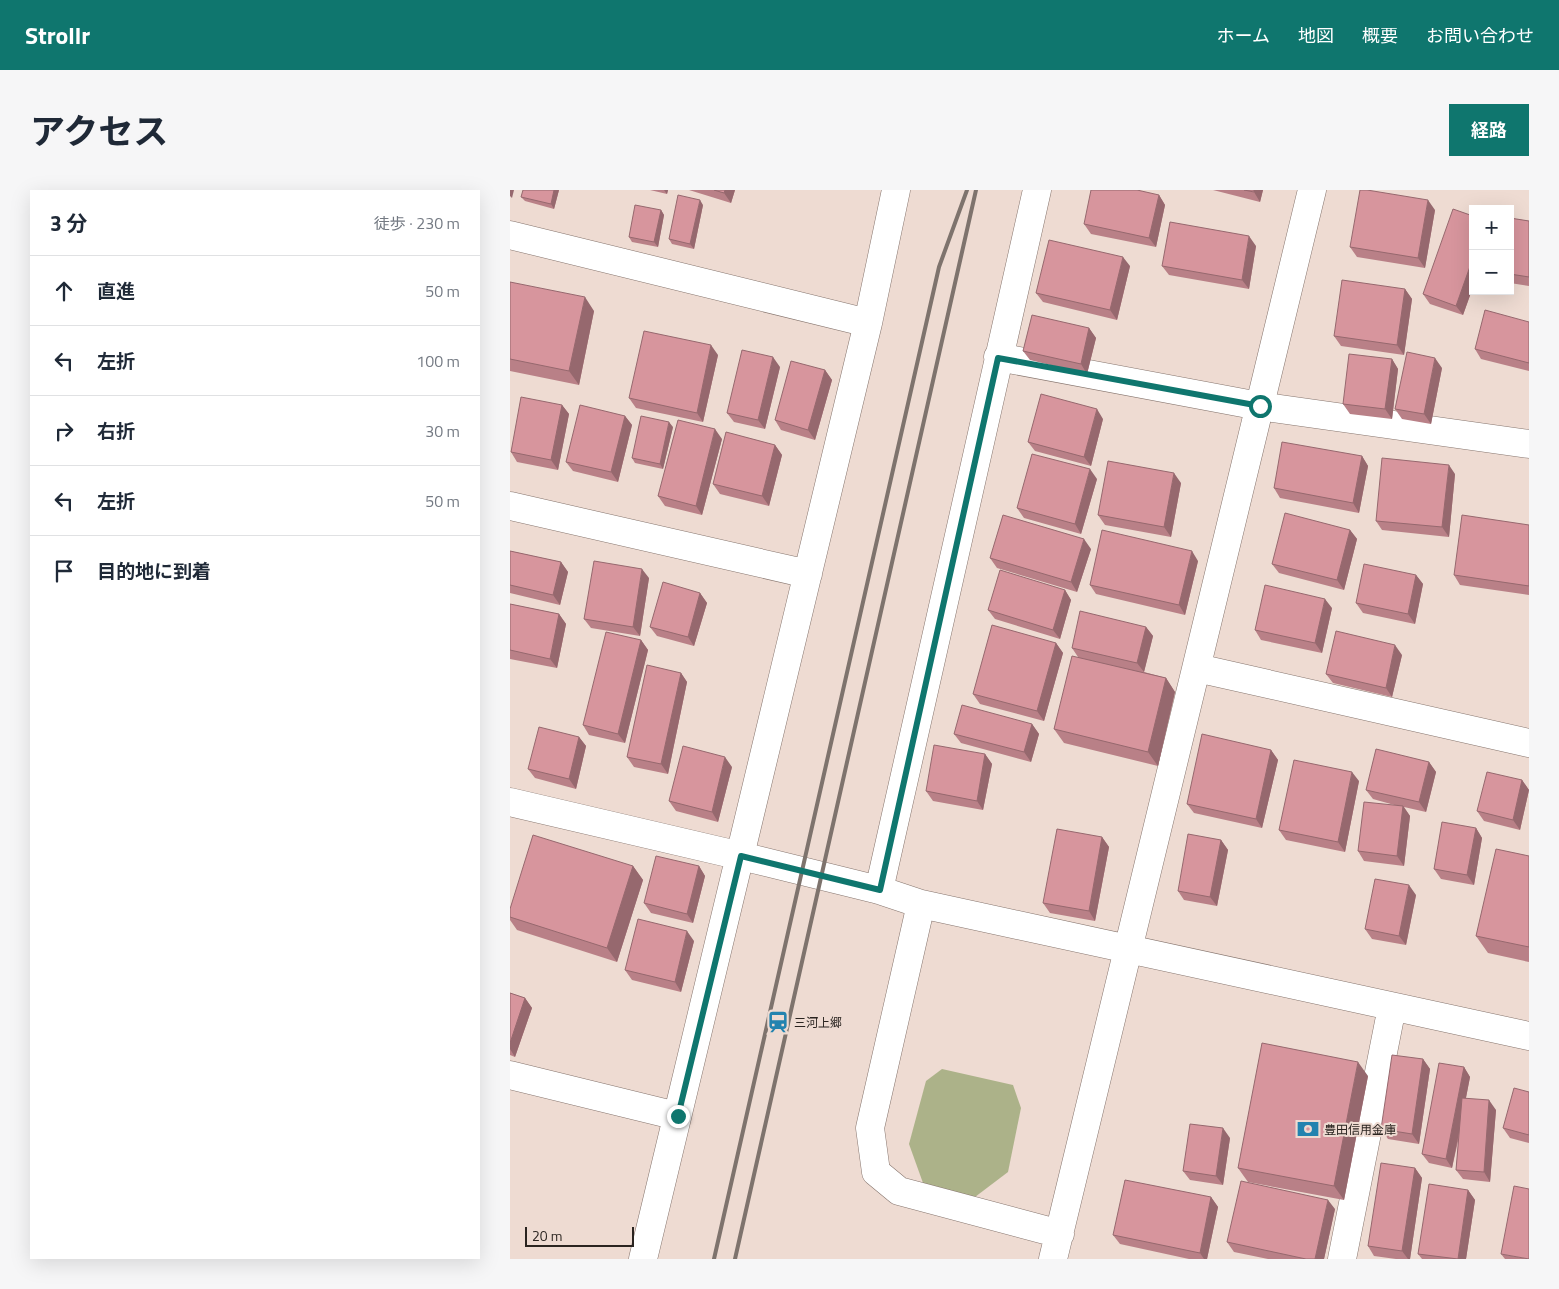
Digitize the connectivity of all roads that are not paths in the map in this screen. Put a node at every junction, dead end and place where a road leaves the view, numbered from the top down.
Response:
1 (896, 190) edge
2 (1037, 190) edge
3 (1312, 190) edge
4 (510, 235) edge
5 (868, 323) junction
6 (998, 358) junction
7 (1260, 406) junction
8 (1529, 444) edge
9 (510, 506) edge
10 (808, 574) junction
11 (1197, 668) junction
12 (1529, 743) edge
13 (510, 802) edge
14 (741, 856) junction
15 (880, 890) junction
16 (921, 904) junction
17 (1130, 948) junction
18 (1392, 1008) junction
19 (1529, 1036) edge
20 (510, 1075) edge
21 (678, 1116) junction
22 (1056, 1246) edge
23 (643, 1259) edge
24 (1342, 1259) edge

1 - 5 street
2 - 6 street
3 - 7 street
4 - 5 street
5 - 10 street
6 - 7 street
6 - 15 street
7 - 8 street
7 - 11 street
9 - 10 street
10 - 14 street
11 - 12 street
11 - 17 street
13 - 14 street
14 - 15 street
14 - 21 street
15 - 16 street
16 - 17 street
16 - 22 street
17 - 18 street
17 - 22 street
18 - 19 street
18 - 24 street
20 - 21 street
21 - 23 street

